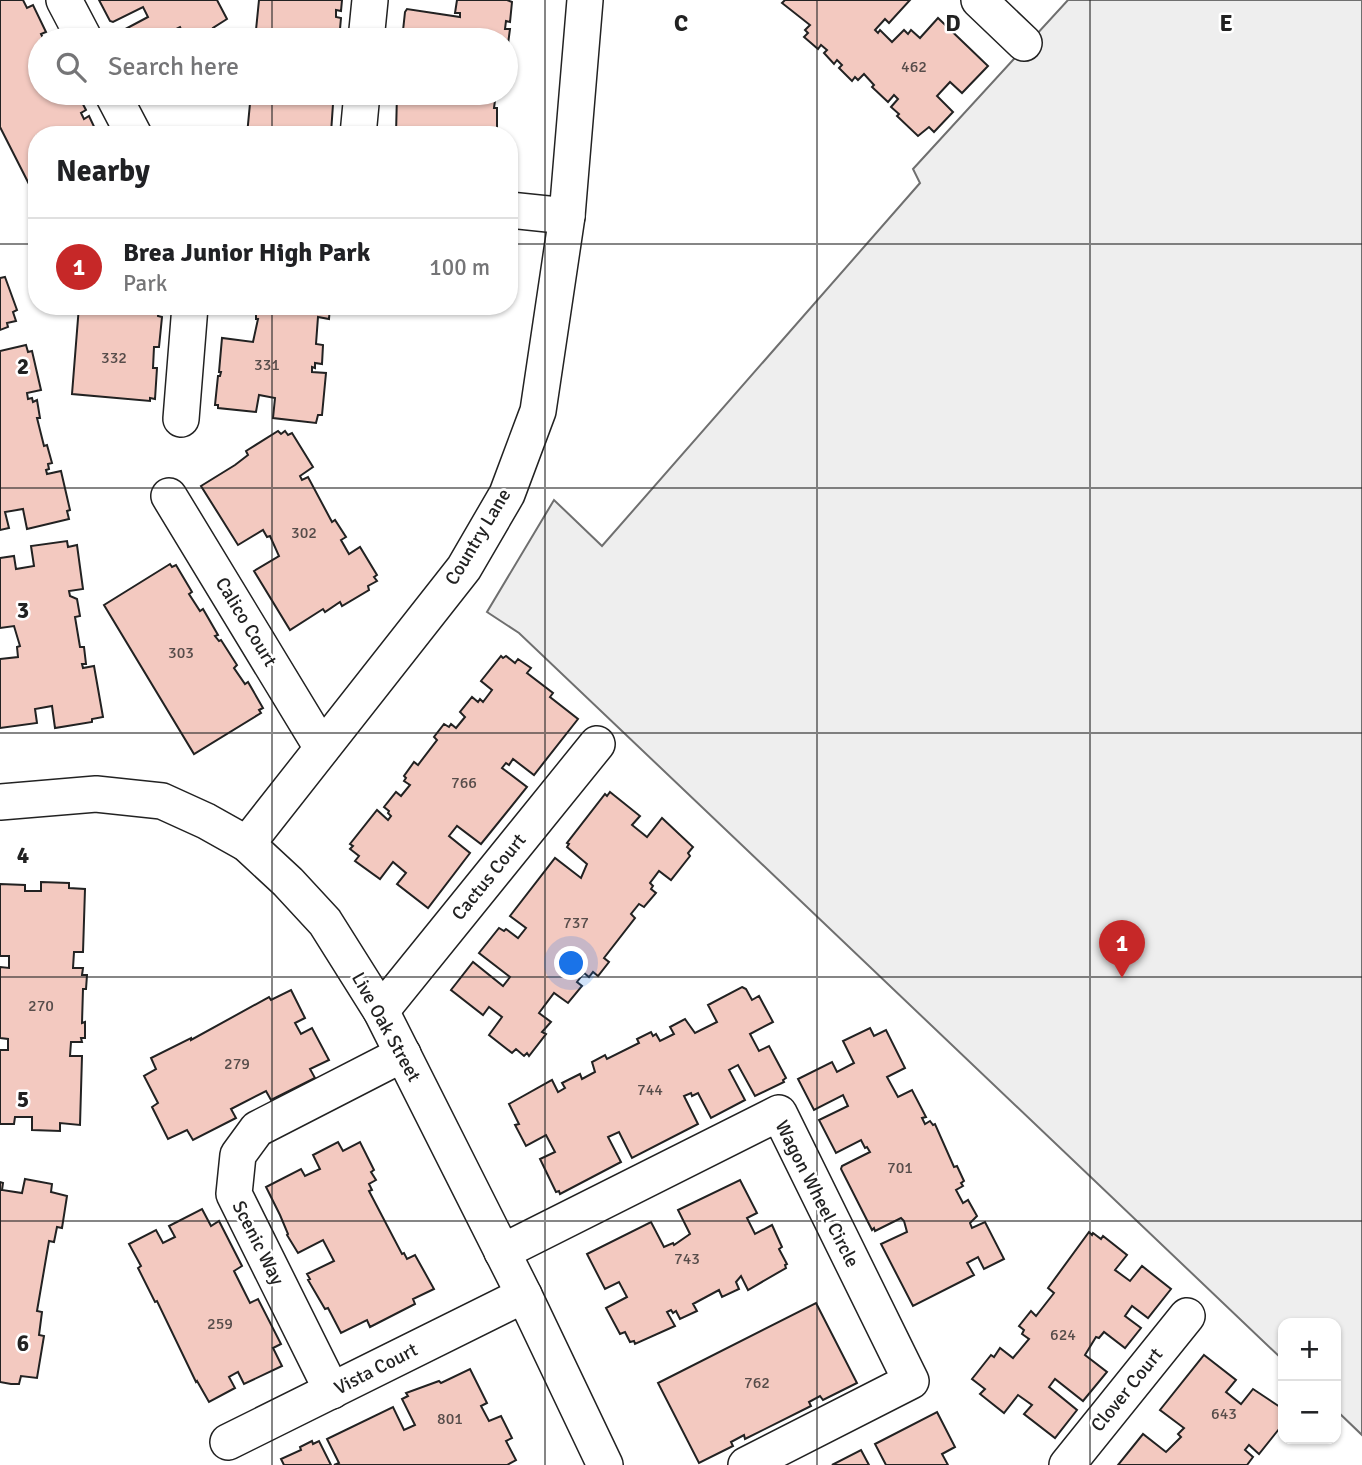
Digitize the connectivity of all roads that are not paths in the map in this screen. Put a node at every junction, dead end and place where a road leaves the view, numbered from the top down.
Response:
1 (64, 0) edge
2 (370, 0) edge
3 (585, 0) edge
4 (979, 0) edge
5 (79, 28) edge
6 (367, 28) edge
7 (1024, 43) dead end
8 (118, 105) edge
9 (361, 105) edge
10 (129, 126) edge
11 (359, 126) edge
12 (518, 211) edge
13 (567, 216) junction
14 (189, 315) edge
15 (181, 419) dead end
16 (169, 496) dead end
17 (597, 744) dead end
18 (322, 748) junction
19 (0, 802) edge
20 (247, 844) junction
21 (381, 1011) junction
22 (404, 1054) junction
23 (502, 1252) junction
24 (524, 1295) junction
25 (1187, 1316) dead end
26 (332, 1391) junction
27 (228, 1442) dead end
28 (606, 1465) edge
29 (746, 1465) edge
30 (1068, 1465) edge

1 - 5 street
2 - 6 street
3 - 13 street, Country Lane
4 - 7 street
8 - 10 street
9 - 11 street
12 - 13 street
13 - 18 street, Country Lane
14 - 15 street
16 - 18 street, Calico Court
17 - 21 street, Cactus Court
18 - 20 street, Country Lane
19 - 20 street, Live Oak Street
20 - 21 street, Live Oak Street
21 - 22 street, Live Oak Street
22 - 23 street, Live Oak Street
22 - 26 street, Scenic Way
23 - 24 street, Live Oak Street
23 - 29 street, Wagon Wheel Circle
24 - 26 street, Vista Court
24 - 28 street, Live Oak Street
25 - 30 street, Clover Court
26 - 27 street, Vista Court

